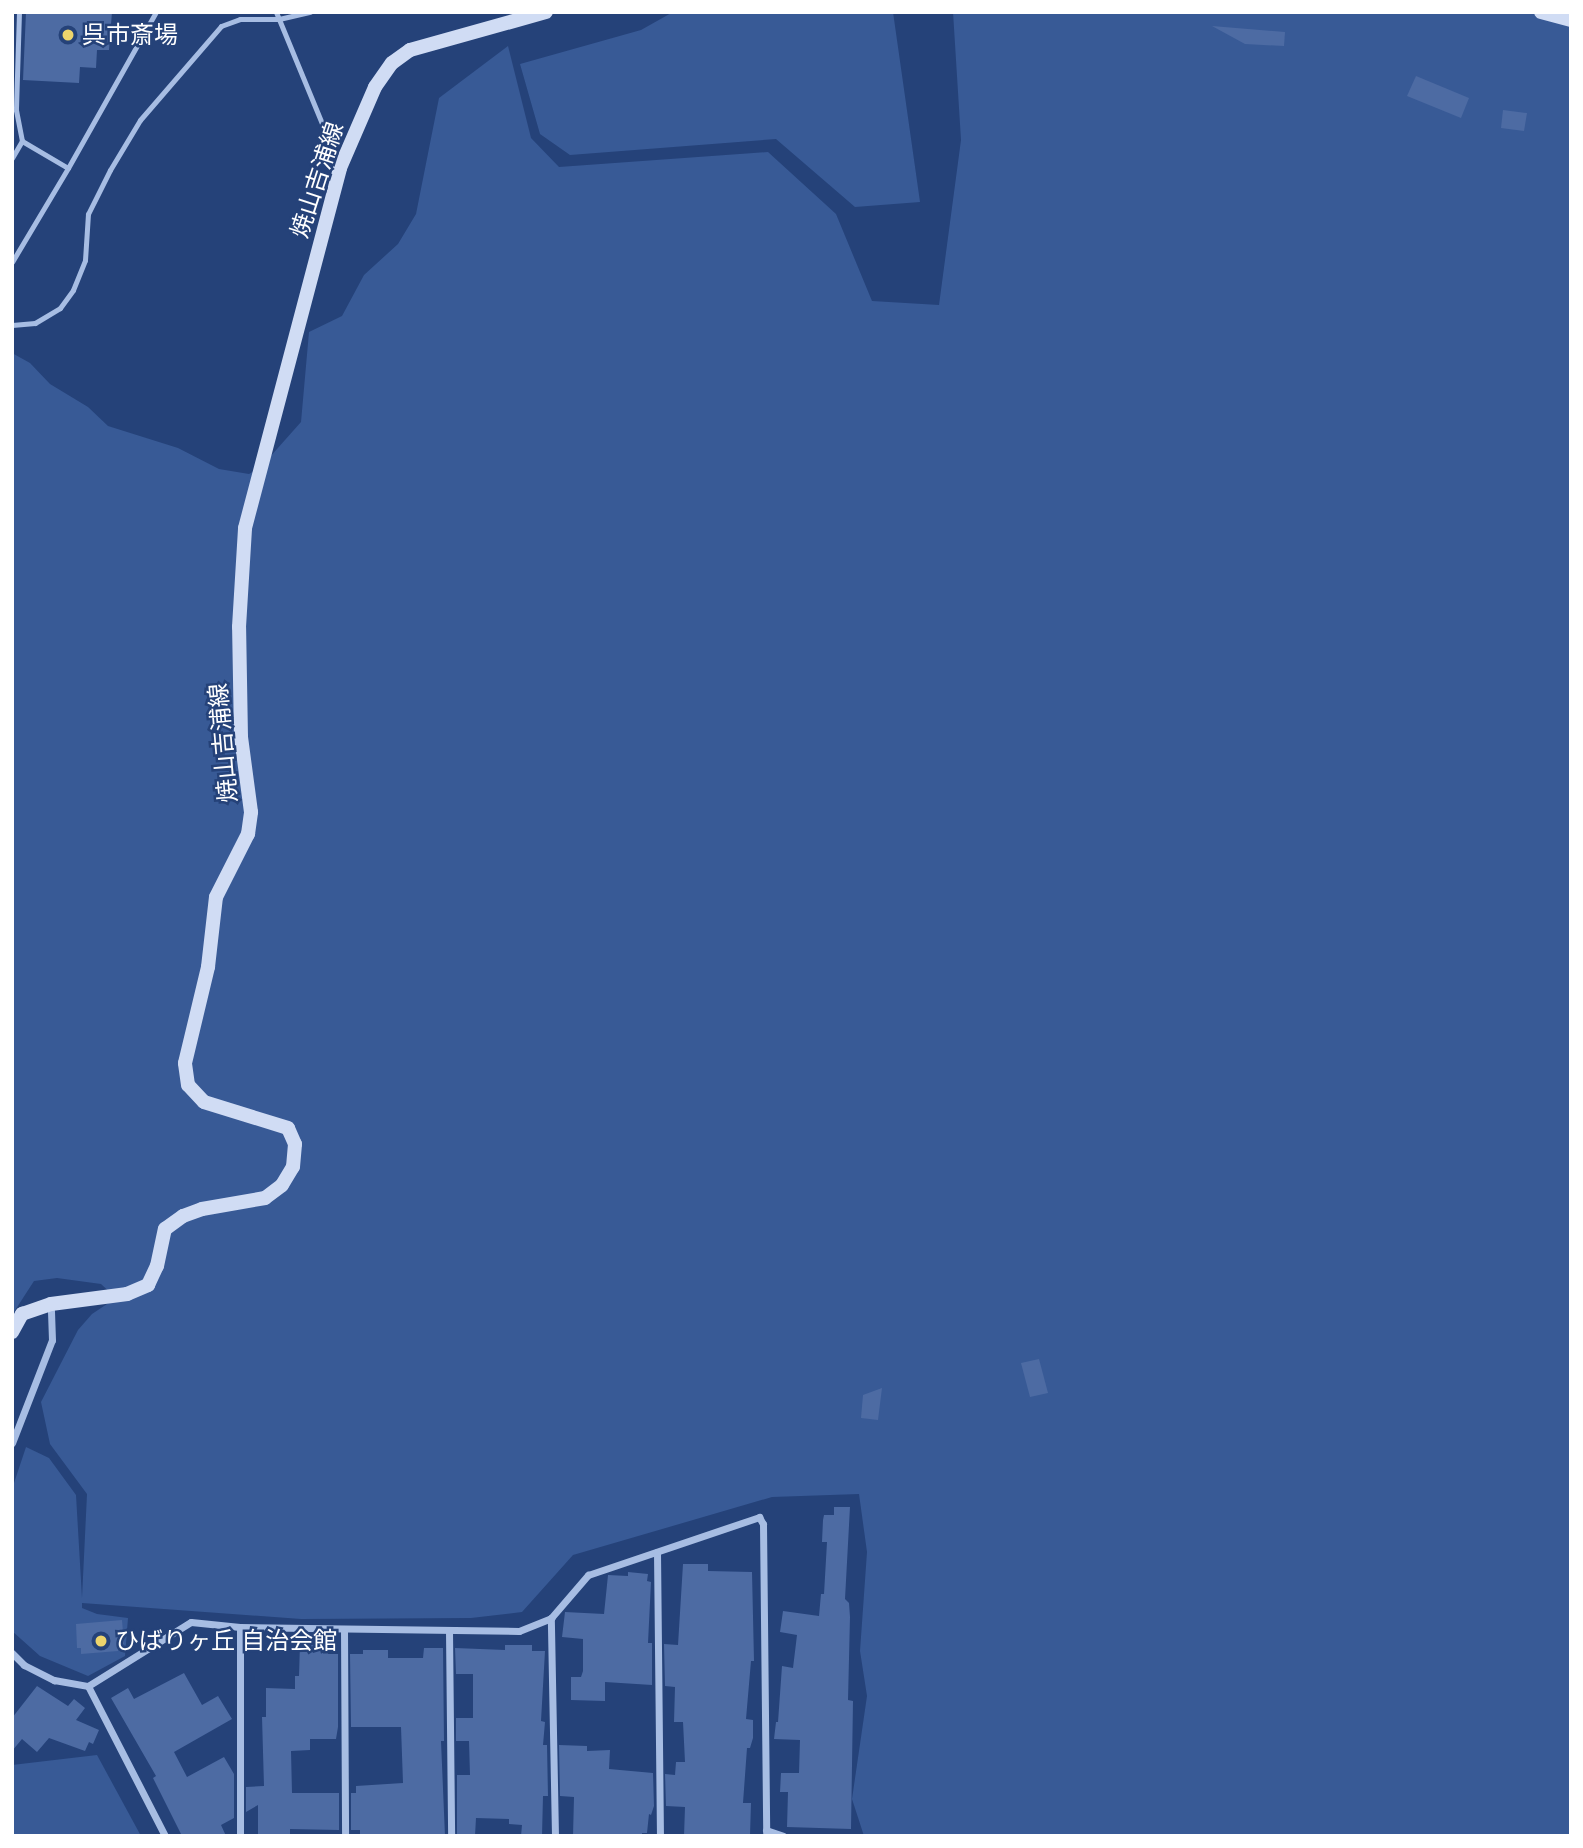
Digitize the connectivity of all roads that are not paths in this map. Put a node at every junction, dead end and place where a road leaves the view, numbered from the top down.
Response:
1 (19, 12) edge
2 (156, 12) edge
3 (276, 12) edge
4 (310, 12) edge
5 (546, 12) edge
6 (1541, 12) edge
7 (279, 19) junction
8 (1571, 20) edge
9 (22, 141) junction
10 (12, 158) edge
11 (68, 168) junction
12 (340, 168) junction
13 (12, 262) edge
14 (12, 325) edge
15 (51, 1304) junction
16 (12, 1332) edge
17 (12, 1443) edge
18 (657, 1552) junction
19 (551, 1618) junction
20 (240, 1627) junction
21 (344, 1629) junction
22 (449, 1630) junction
23 (12, 1653) edge
24 (88, 1686) junction
25 (766, 1833) edge
26 (165, 1836) edge
27 (240, 1836) edge
28 (345, 1836) edge
29 (451, 1836) edge
30 (555, 1836) edge
31 (660, 1836) edge
32 (783, 1836) edge

1 - 9 lane
2 - 11 lane
3 - 7 lane
4 - 7 lane
5 - 12 main road, 焼山吉浦線
6 - 8 main road
7 - 12 lane
7 - 14 lane
9 - 10 lane
9 - 11 lane
11 - 13 lane
12 - 15 main road, 焼山吉浦線
15 - 16 main road, 焼山吉浦線
15 - 17 street
18 - 19 street
18 - 25 street
18 - 31 street
19 - 22 street
19 - 30 street
20 - 21 street
20 - 24 street
20 - 27 street
21 - 22 street
21 - 28 street
22 - 29 street
23 - 24 street
24 - 26 street
25 - 32 street

